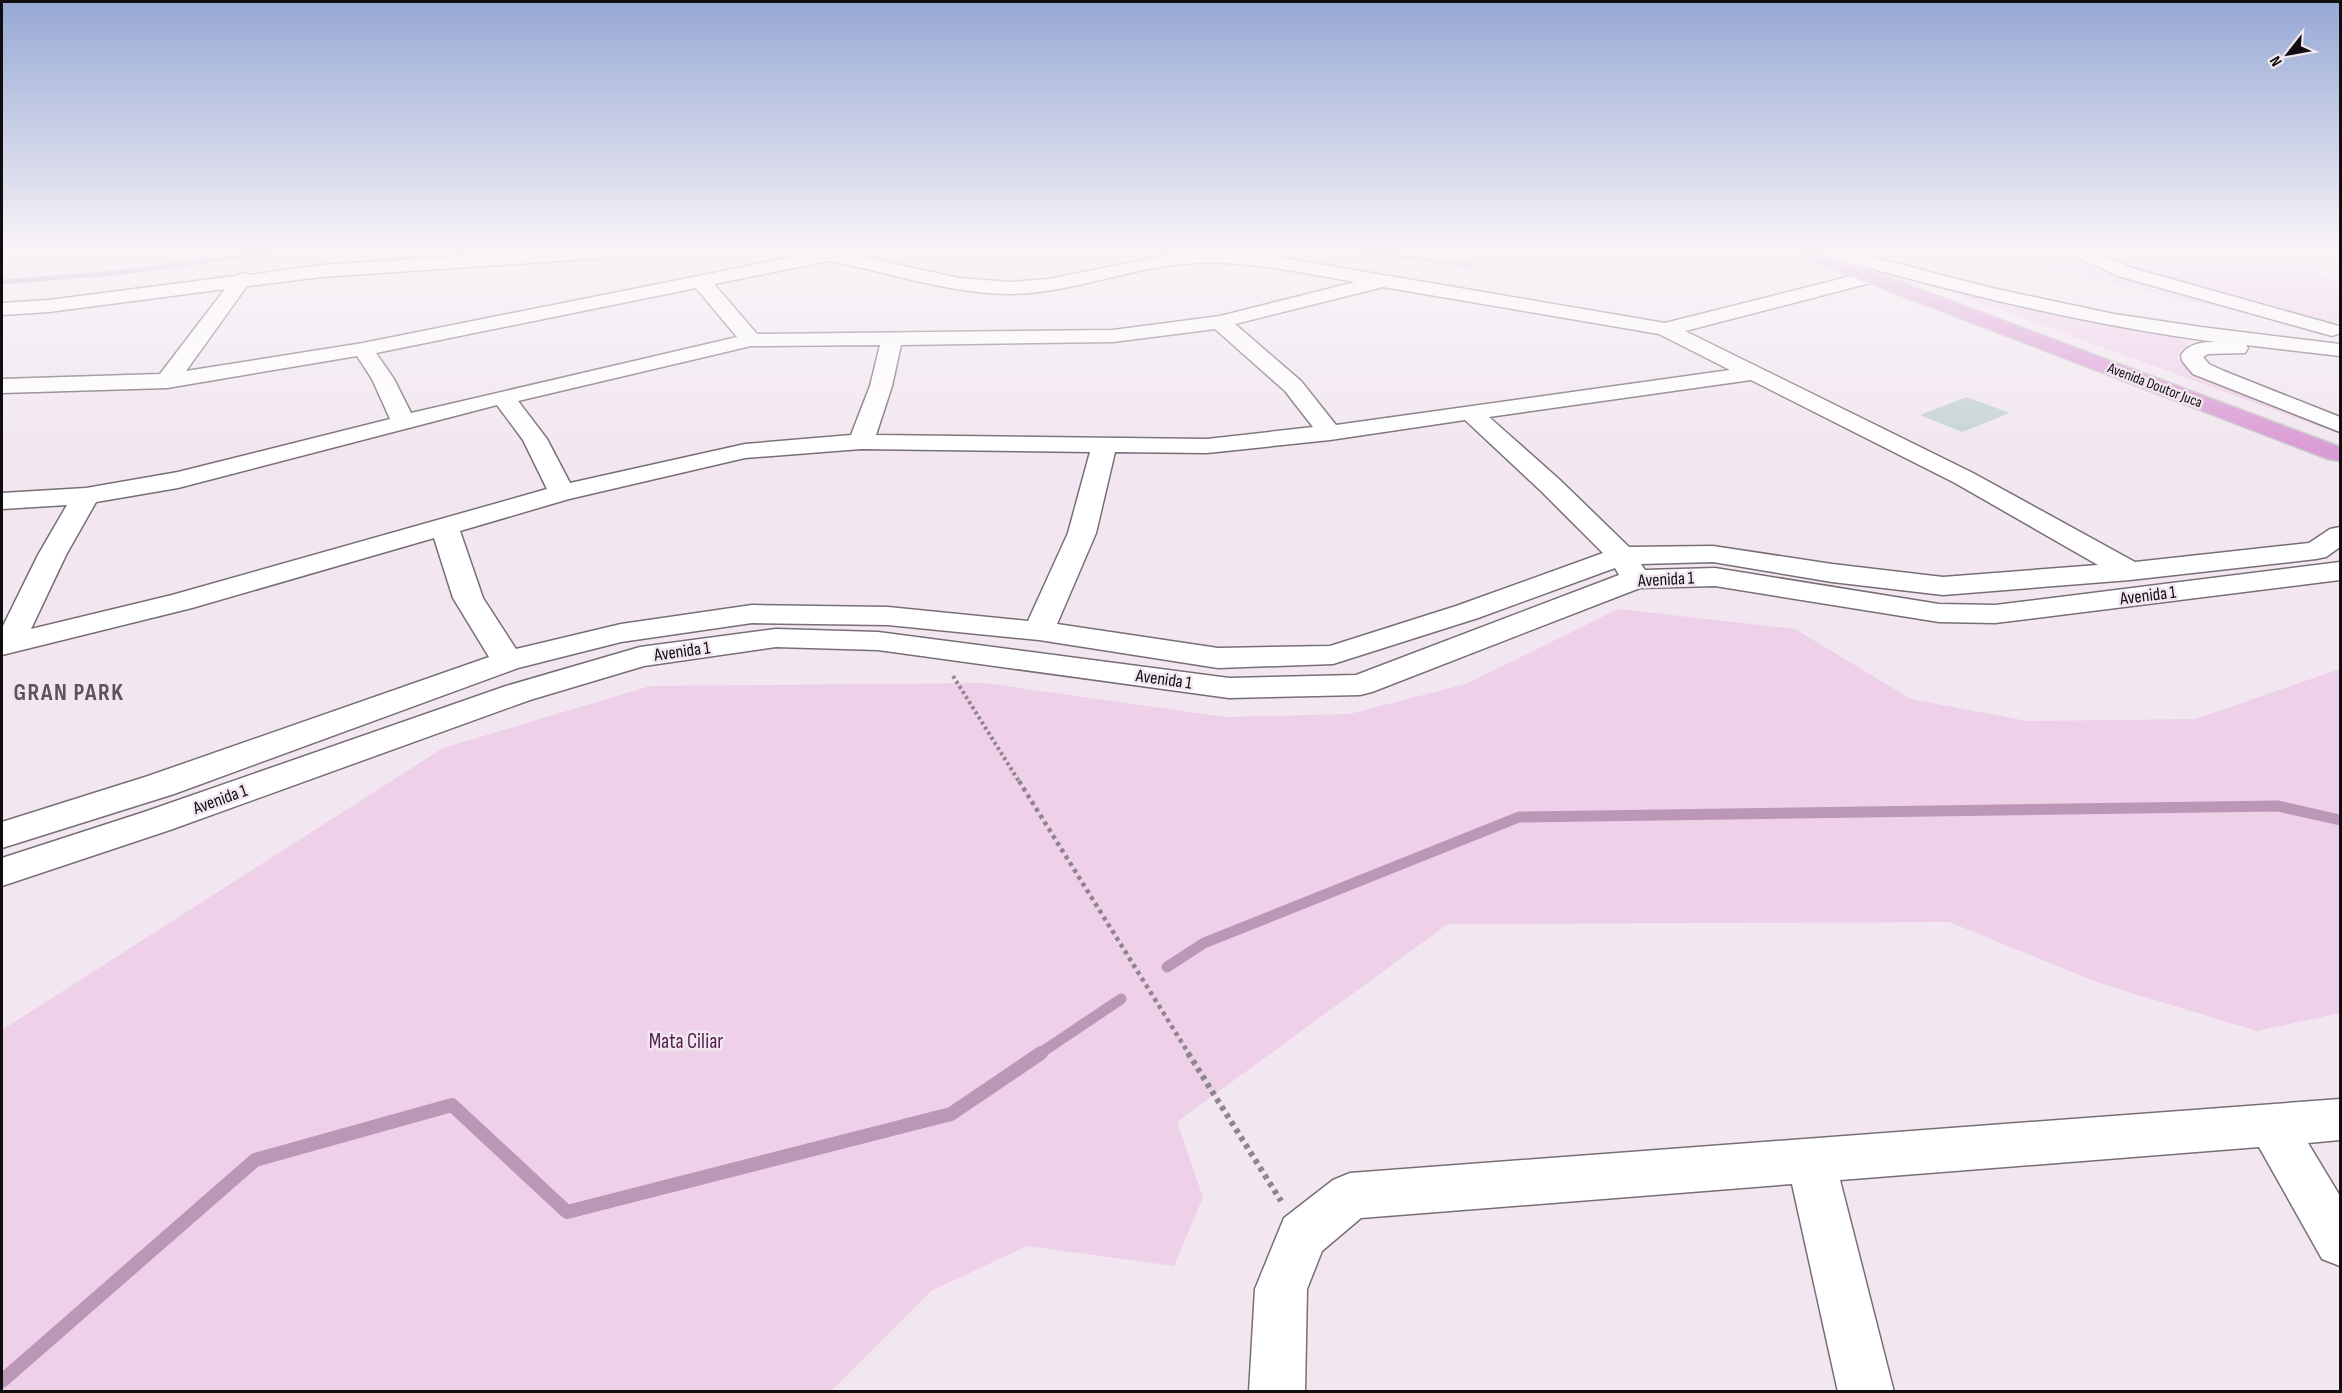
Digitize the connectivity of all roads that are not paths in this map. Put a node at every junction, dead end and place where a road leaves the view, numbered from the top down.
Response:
1 (215, 317) edge
2 (522, 317) edge
3 (732, 317) edge
4 (991, 317) edge
5 (1028, 317) edge
6 (1240, 317) edge
7 (1601, 317) edge
8 (1714, 317) edge
9 (1977, 317) edge
10 (1997, 317) edge
11 (2107, 317) edge
12 (2285, 317) edge
13 (1220, 322) junction
14 (1665, 328) junction
15 (2168, 328) junction
16 (2338, 332) edge
17 (892, 338) junction
18 (751, 340) junction
19 (2204, 348) junction
20 (363, 349) junction
21 (2340, 351) edge
22 (1757, 373) junction
23 (167, 381) junction
24 (2, 386) edge
25 (503, 397) junction
26 (1470, 412) junction
27 (403, 422) junction
28 (2340, 425) edge
29 (1330, 433) junction
30 (861, 442) junction
31 (1105, 444) junction
32 (2340, 451) edge
33 (562, 493) junction
34 (86, 496) junction
35 (2, 501) edge
36 (445, 528) junction
37 (2340, 535) edge
38 (1629, 567) junction
39 (2130, 571) junction
40 (2340, 572) edge
41 (1039, 631) junction
42 (5, 645) edge
43 (507, 661) junction
44 (2, 835) edge
45 (2, 872) edge
46 (2340, 1120) edge
47 (2271, 1125) junction
48 (1811, 1161) junction
49 (2340, 1242) edge
50 (1277, 1392) edge
51 (1866, 1392) edge

1 - 23 street
2 - 20 street
3 - 18 street
4 - 17 street
5 - 13 street
6 - 13 street
7 - 14 street
8 - 14 street
9 - 32 main road, Avenida Doutor Juca
10 - 32 main road, Avenida Doutor Juca
11 - 15 street
12 - 16 street
13 - 29 street
14 - 22 street
15 - 19 street
15 - 21 street
17 - 18 street
17 - 30 street
18 - 25 street
19 - 21 street
19 - 28 street
20 - 23 street
20 - 27 street
22 - 26 street
22 - 39 street
23 - 24 street
25 - 27 street
25 - 33 street
26 - 29 street
26 - 38 street
27 - 34 street
29 - 31 street
30 - 31 street
30 - 33 street
31 - 41 street
33 - 36 street
34 - 35 street
34 - 42 street
36 - 42 street
36 - 43 street
37 - 39 street, Avenida 1
38 - 39 street, Avenida 1
38 - 40 street, Avenida 1
38 - 41 street, Avenida 1
38 - 45 street, Avenida 1
41 - 43 street, Avenida 1
43 - 44 street, Avenida 1
46 - 47 street
47 - 48 street
47 - 49 street
48 - 50 street
48 - 51 street

